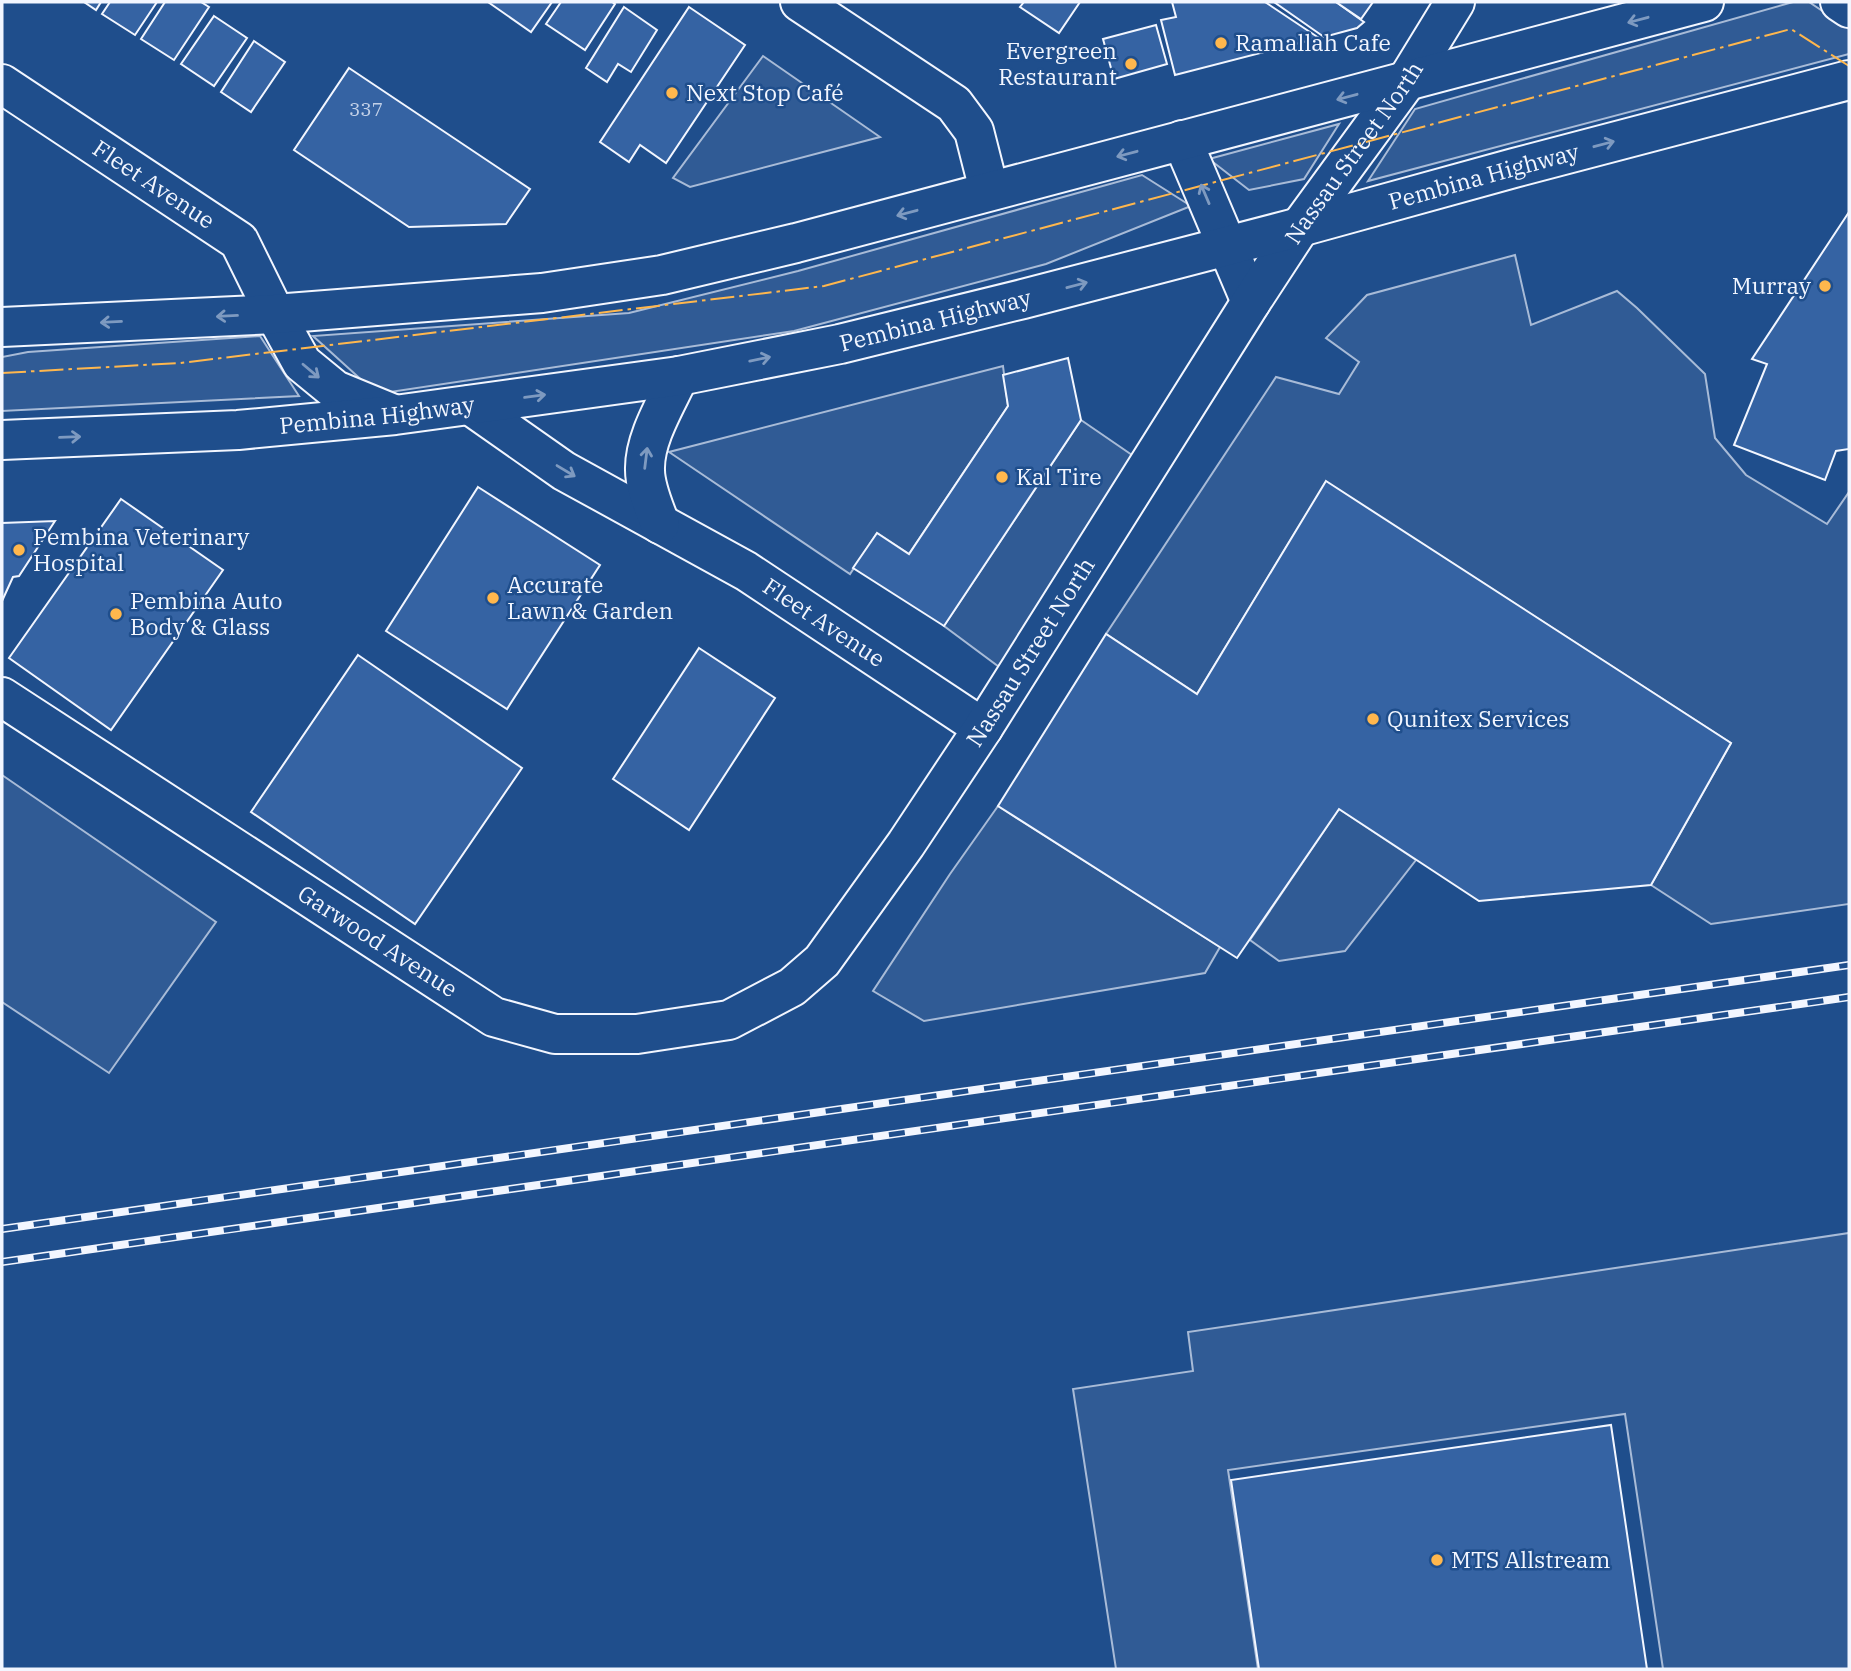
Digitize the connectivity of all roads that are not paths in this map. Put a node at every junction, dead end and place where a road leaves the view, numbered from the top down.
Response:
1 (800, 2) edge
2 (1455, 2) edge
3 (1704, 2) edge
4 (1840, 2) edge
5 (1849, 8) edge
6 (1849, 80) edge
7 (1406, 82) junction
8 (2, 84) edge
9 (1182, 140) junction
10 (989, 190) junction
11 (1300, 228) junction
12 (1227, 246) junction
13 (1251, 302) junction
14 (275, 314) junction
15 (2, 327) edge
16 (679, 376) junction
17 (470, 405) junction
18 (395, 415) junction
19 (2, 440) edge
20 (660, 524) junction
21 (2, 697) edge
22 (983, 728) junction
23 (792, 987) joint

1 - 10 main road
2 - 7 main road, Nassau Street North
3 -> 7 main road
4 - 5 main road
11 -> 6 main road, Pembina Highway
7 -> 9 main road
7 - 11 main road, Nassau Street North
8 - 14 main road, Fleet Avenue
9 -> 10 main road
12 -> 9 main road
10 -> 14 main road
11 - 12 main road, Pembina Highway
11 - 13 main road, Nassau Street North
12 - 13 main road
16 -> 12 main road, Pembina Highway
13 - 22 main road, Nassau Street North
14 -> 15 main road
14 -> 18 main road, Fleet Avenue
17 -> 16 main road, Pembina Highway
20 -> 16 main road
17 - 18 main road, Pembina Highway
17 -> 20 main road, Fleet Avenue
19 -> 18 main road, Pembina Highway
20 - 22 main road, Fleet Avenue
21 - 23 main road, Garwood Avenue
22 - 23 main road, Nassau Street North

